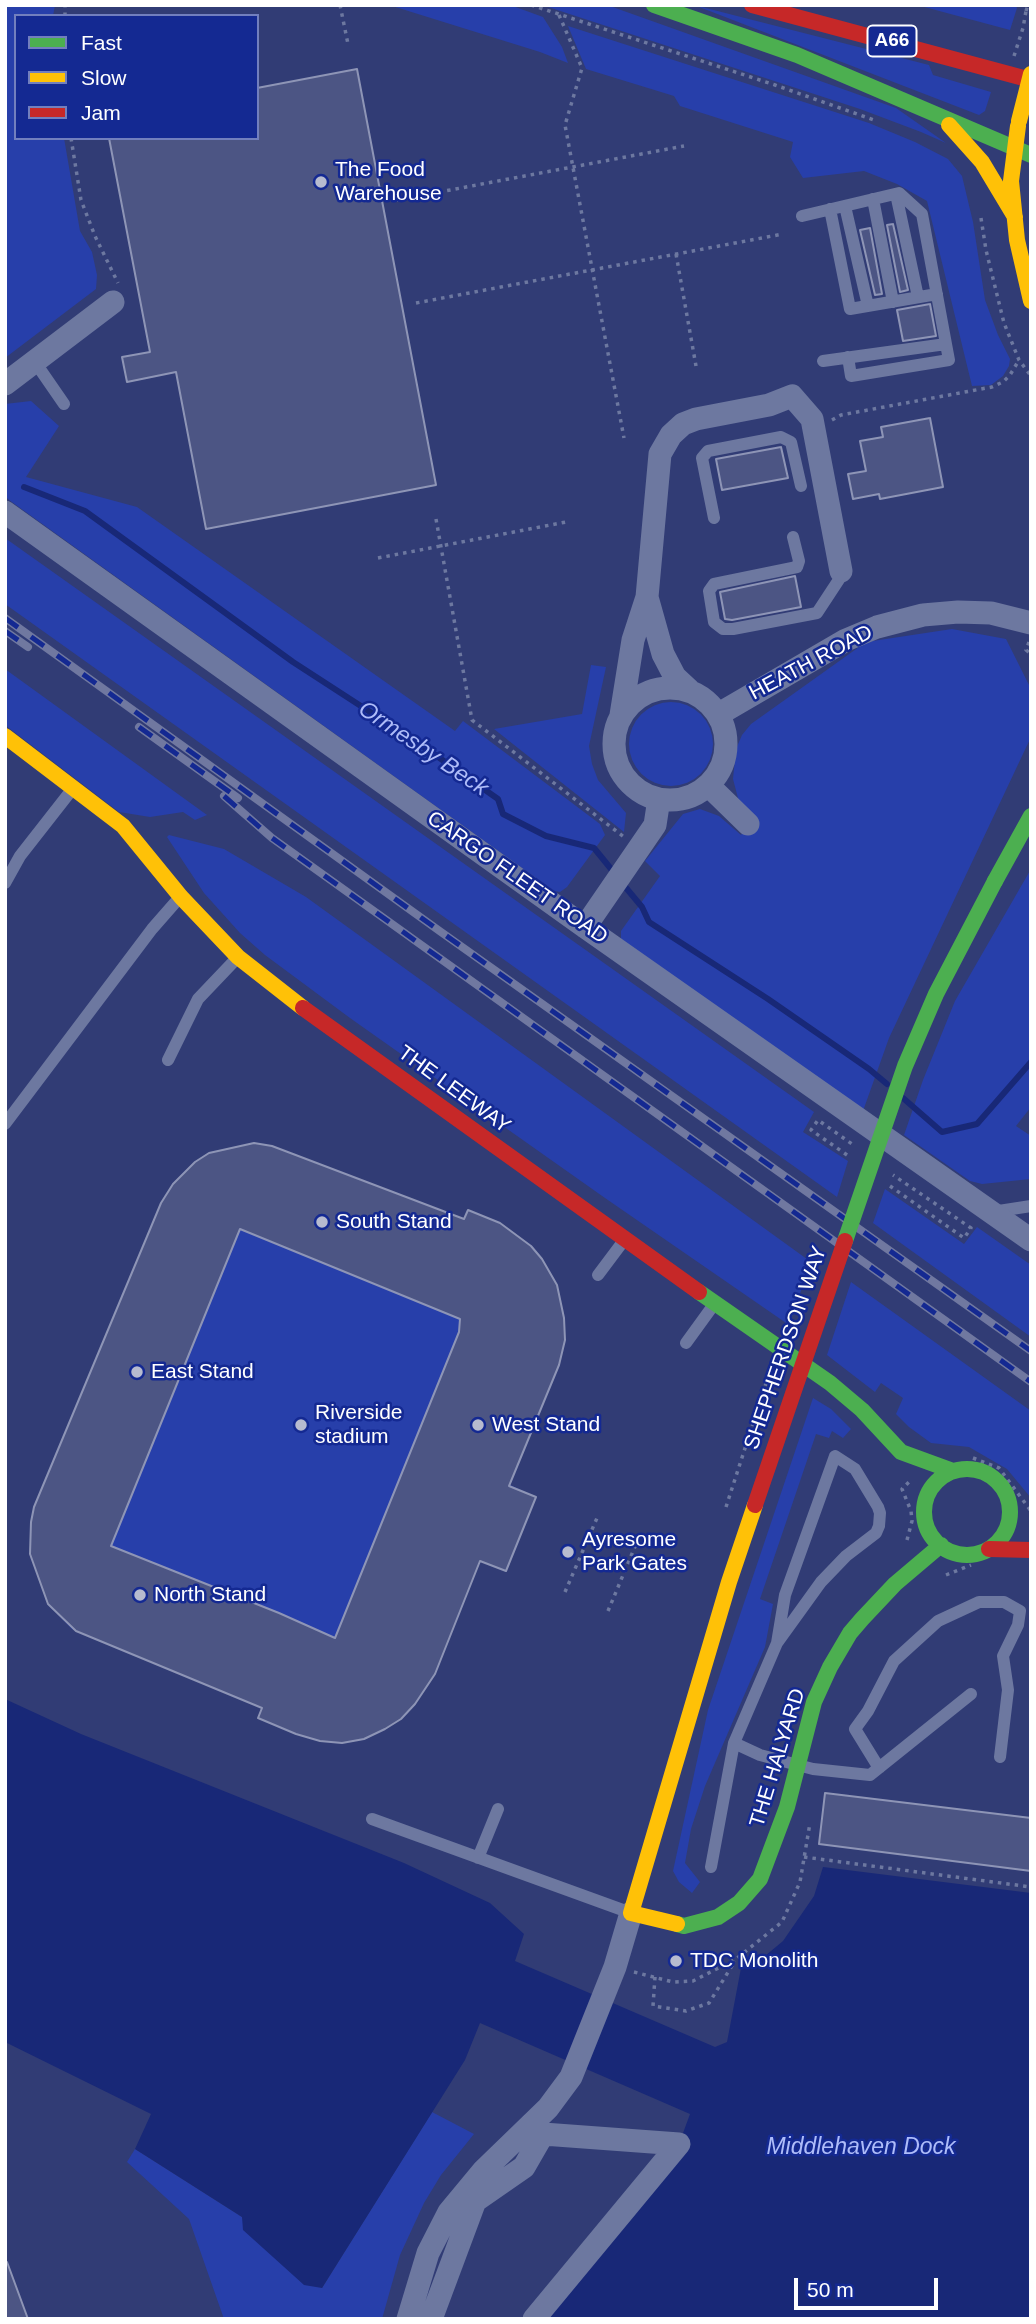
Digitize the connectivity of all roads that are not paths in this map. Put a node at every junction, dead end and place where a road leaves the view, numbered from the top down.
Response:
1 (654, 5) edge
2 (752, 5) edge
3 (1031, 74) edge
4 (1031, 80) edge
5 (943, 119) junction
6 (1014, 148) junction
7 (1031, 155) edge
8 (896, 194) junction
9 (873, 199) junction
10 (845, 206) junction
11 (830, 209) junction
12 (802, 216) dead end
13 (1015, 217) junction
14 (937, 294) junction
15 (918, 297) junction
16 (1031, 301) edge
17 (113, 302) road end
18 (893, 302) junction
19 (868, 306) junction
20 (946, 344) junction
21 (848, 357) junction
22 (823, 361) dead end
23 (35, 362) junction
24 (5, 384) edge
25 (64, 404) dead end
26 (801, 486) dead end
27 (5, 513) edge
28 (714, 518) dead end
29 (793, 537) dead end
30 (841, 571) joint
31 (647, 597) junction
32 (1031, 623) edge
33 (689, 690) junction
34 (621, 715) junction
35 (719, 715) junction
36 (5, 736) edge
37 (709, 786) junction
38 (74, 787) junction
39 (659, 799) junction
40 (1031, 816) edge
41 (748, 824) dead end
42 (5, 883) edge
43 (181, 897) junction
44 (585, 927) junction
45 (238, 957) junction
46 (168, 1060) dead end
47 (5, 1124) edge
48 (1031, 1206) edge
49 (992, 1212) junction
50 (625, 1239) junction
51 (1031, 1240) edge
52 (598, 1275) dead end
53 (715, 1303) junction
54 (686, 1343) dead end
55 (901, 1452) junction
56 (908, 1470) dead end
57 (953, 1471) junction
58 (909, 1489) road end
59 (925, 1506) junction
60 (1009, 1506) junction
61 (1027, 1529) dead end
62 (941, 1545) junction
63 (989, 1549) junction
64 (1031, 1550) edge
65 (777, 1643) junction
66 (971, 1694) dead end
67 (734, 1743) junction
68 (1000, 1756) dead end
69 (797, 1765) junction
70 (879, 1768) junction
71 (498, 1809) dead end
72 (372, 1819) dead end
73 (478, 1858) junction
74 (711, 1867) dead end
75 (631, 1913) junction
76 (408, 2319) edge
77 (431, 2319) edge
78 (534, 2319) edge

1 - 5 main road, A66
2 - 4 main road, A66
3 - 6 main road, bridge
5 - 6 main road, A66
5 - 13 main road
6 - 7 main road
6 - 13 main road
8 - 9 lane
8 - 14 lane
8 - 15 lane
9 - 10 lane
9 - 18 lane
10 - 11 lane
10 - 19 lane
11 - 12 lane
11 - 19 lane
13 - 16 main road
14 - 15 lane
14 - 20 lane
15 - 18 lane
17 - 23 street
18 - 19 lane
20 - 21 lane
20 - 21 lane
21 - 22 lane
23 - 24 street
23 - 25 lane
26 - 28 lane
27 - 44 street, CARGO FLEET ROAD
29 - 30 lane
30 - 31 street
31 - 33 street
31 - 34 street
32 - 35 street, HEATH ROAD
33 - 34 street
33 - 35 street
34 - 39 street
35 - 37 street
36 - 38 main road, THE LEEWAY
37 - 39 street
37 - 41 street
38 - 42 lane
38 - 43 main road, THE LEEWAY
39 - 44 street
40 - 75 main road, SHEPHERDSON WAY, bridge
43 - 45 main road, THE LEEWAY
43 - 47 lane
44 - 49 street, CARGO FLEET ROAD
45 - 46 lane
45 - 50 main road, THE LEEWAY
48 - 49 lane
49 - 51 street, CARGO FLEET ROAD
50 - 52 lane
50 - 53 main road, THE LEEWAY
53 - 54 lane
53 - 55 main road, THE LEEWAY
55 - 56 main road, THE LEEWAY
55 - 57 main road, THE LEEWAY
57 - 59 main road
57 - 60 main road
58 - 59 main road
59 - 62 main road
60 - 61 main road
60 - 63 main road
62 - 63 main road
62 - 69 main road, THE HALYARD
63 - 64 main road
65 - 65 lane
65 - 67 lane
66 - 70 lane
67 - 69 lane
67 - 74 lane
68 - 70 lane
69 - 70 lane
69 - 75 main road, THE HALYARD
71 - 73 lane
72 - 73 lane
73 - 75 lane
75 - 76 street
77 - 78 street

